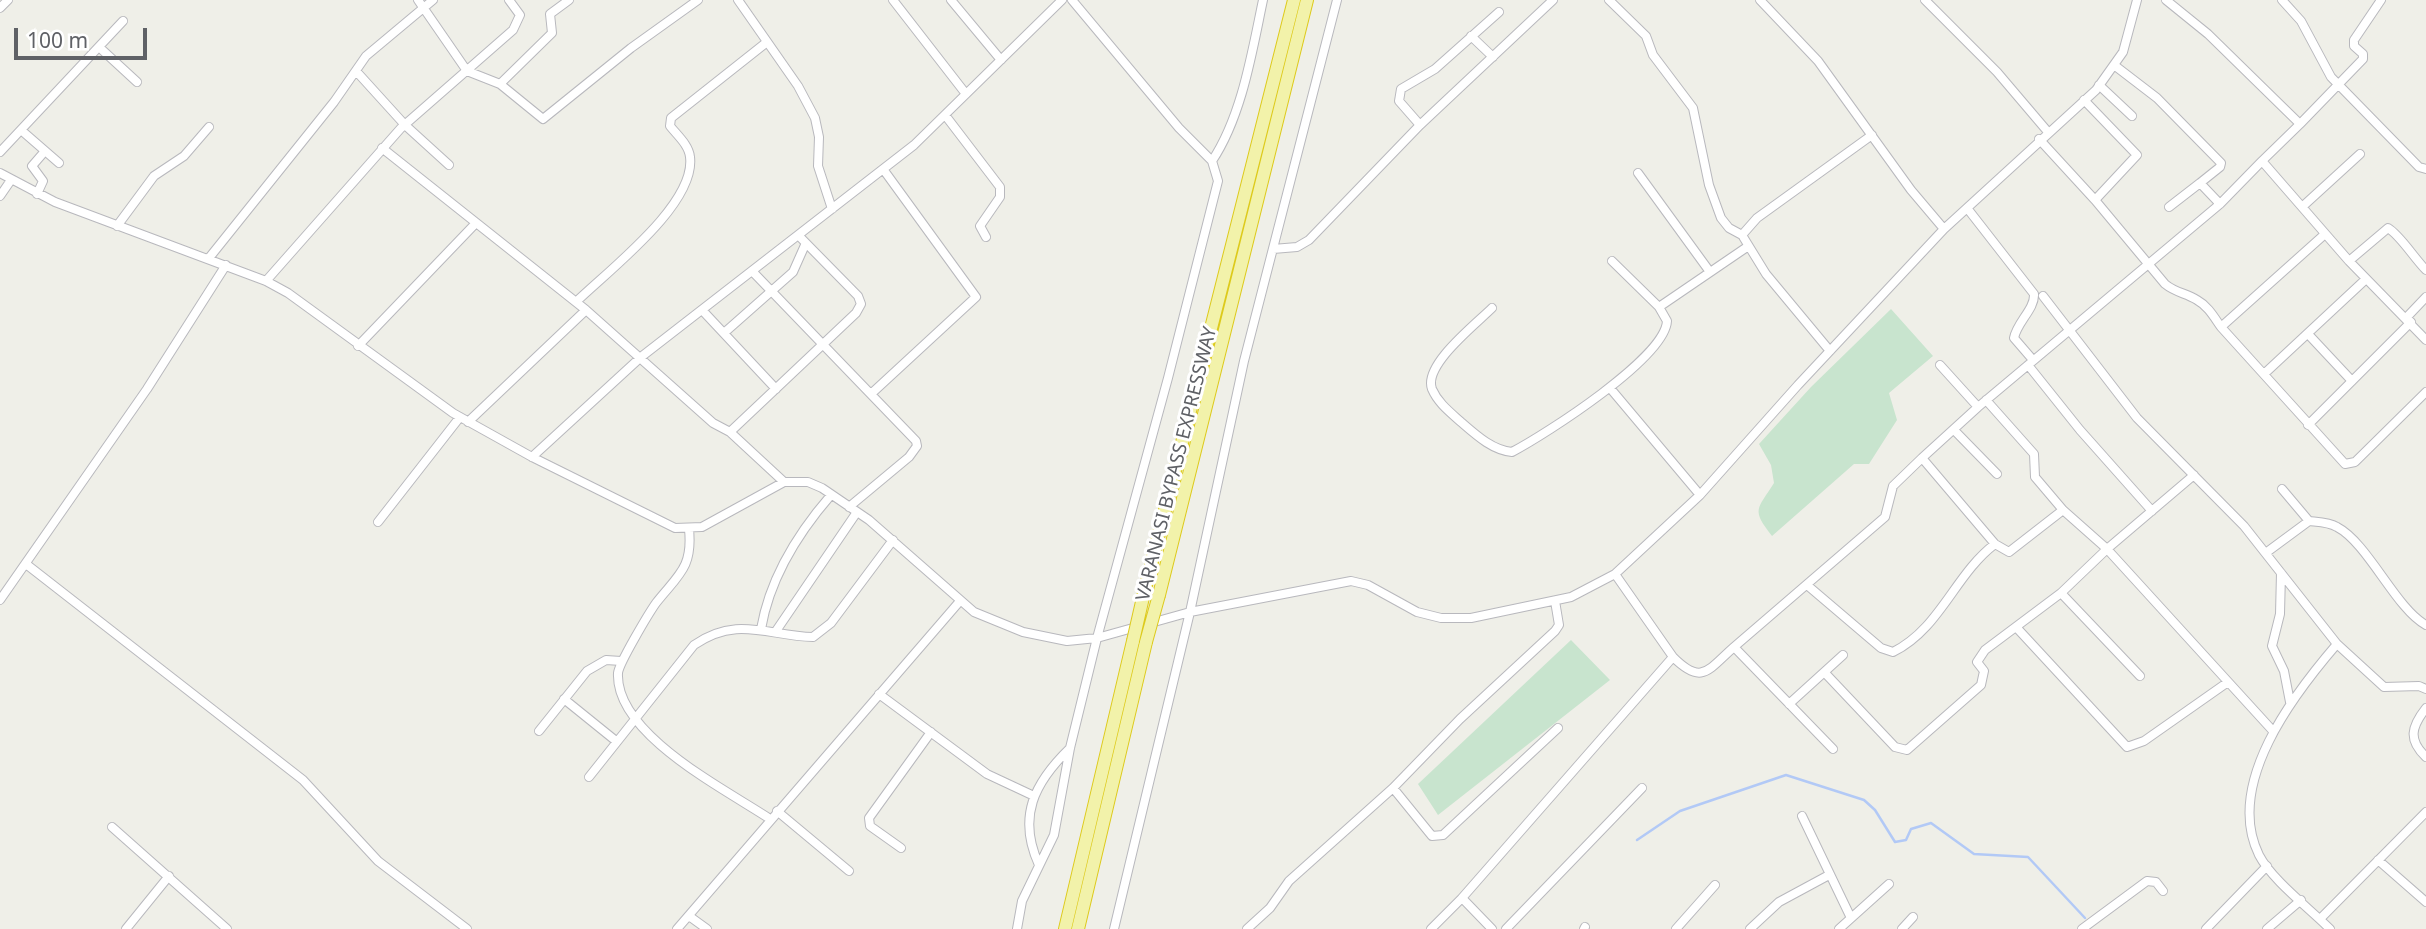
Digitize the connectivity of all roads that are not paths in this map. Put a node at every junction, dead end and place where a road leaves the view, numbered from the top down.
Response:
1 (8, 0) edge
2 (433, 0) edge
3 (509, 0) edge
4 (569, 0) edge
5 (698, 0) edge
6 (738, 0) edge
7 (894, 0) edge
8 (951, 0) edge
9 (1062, 0) edge
10 (1072, 0) edge
11 (1263, 0) edge
12 (1294, 0) edge
13 (1307, 0) edge
14 (1337, 0) edge
15 (1609, 0) edge
16 (1760, 0) edge
17 (1925, 0) edge
18 (2137, 0) edge
19 (2166, 0) edge
20 (2282, 0) edge
21 (2381, 0) edge
22 (1551, 2) edge
23 (421, 4) edge
24 (0, 8) edge
25 (1499, 12) dead end
26 (122, 21) dead end
27 (1471, 36) junction
28 (767, 42) junction
29 (99, 47) junction
30 (1493, 57) junction
31 (1001, 60) junction
32 (2114, 65) junction
33 (467, 71) junction
34 (356, 72) junction
35 (137, 82) dead end
36 (500, 84) junction
37 (2099, 85) junction
38 (2339, 85) junction
39 (966, 94) junction
40 (2084, 100) junction
41 (945, 115) junction
42 (2132, 116) dead end
43 (2300, 124) junction
44 (405, 125) junction
45 (1420, 125) junction
46 (209, 127) dead end
47 (21, 130) junction
48 (2048, 132) junction
49 (1872, 135) junction
50 (2039, 139) junction
51 (382, 148) junction
52 (45, 151) junction
53 (0, 152) edge
54 (2360, 154) dead end
55 (1212, 161) junction
56 (2262, 161) junction
57 (59, 163) dead end
58 (449, 165) dead end
59 (883, 169) junction
60 (2426, 169) edge
61 (0, 173) edge
62 (1638, 173) dead end
63 (11, 180) junction
64 (2200, 183) junction
65 (37, 194) junction
66 (0, 196) edge
67 (2095, 200) junction
68 (2220, 204) junction
69 (2169, 207) dead end
70 (2302, 207) junction
71 (1967, 208) junction
72 (832, 209) junction
73 (475, 225) junction
74 (117, 226) junction
75 (1944, 229) junction
76 (2325, 234) junction
77 (798, 235) junction
78 (1742, 235) junction
79 (986, 237) dead end
80 (805, 245) junction
81 (1747, 247) junction
82 (1273, 249) junction
83 (209, 258) junction
84 (1612, 261) dead end
85 (2349, 261) junction
86 (2148, 264) junction
87 (226, 265) junction
88 (2426, 270) edge
89 (752, 271) junction
90 (1710, 272) junction
91 (2366, 279) junction
92 (266, 281) junction
93 (771, 290) junction
94 (2043, 296) dead end
95 (2426, 297) edge
96 (576, 302) junction
97 (1659, 307) junction
98 (1492, 308) dead end
99 (586, 310) junction
100 (702, 310) junction
101 (2408, 320) junction
102 (2221, 327) junction
103 (2068, 331) junction
104 (724, 333) junction
105 (2308, 334) junction
106 (2426, 340) edge
107 (825, 344) junction
108 (358, 346) junction
109 (1830, 351) junction
110 (641, 357) junction
111 (2031, 363) junction
112 (1940, 365) dead end
113 (2264, 374) junction
114 (2352, 382) junction
115 (776, 388) junction
116 (1610, 388) junction
117 (2426, 392) edge
118 (872, 393) junction
119 (1986, 400) junction
120 (1978, 407) junction
121 (464, 419) junction
122 (2308, 425) junction
123 (1954, 430) junction
124 (730, 432) junction
125 (532, 457) junction
126 (1922, 458) junction
127 (1997, 474) dead end
128 (2194, 475) junction
129 (784, 482) junction
130 (2282, 489) dead end
131 (831, 495) junction
132 (1700, 495) junction
133 (853, 510) junction
134 (2063, 510) junction
135 (2152, 511) junction
136 (2309, 521) junction
137 (378, 523) dead end
138 (690, 529) junction
139 (893, 540) junction
140 (1995, 544) junction
141 (2107, 550) junction
142 (2267, 552) junction
143 (26, 564) junction
144 (2281, 570) junction
145 (1615, 574) junction
146 (1807, 585) junction
147 (2062, 593) junction
148 (0, 600) edge
149 (1557, 600) junction
150 (960, 601) junction
151 (1190, 612) junction
152 (2426, 625) edge
153 (2015, 627) junction
154 (761, 629) junction
155 (776, 631) junction
156 (1097, 638) junction
157 (1139, 642) junction
158 (2337, 644) junction
159 (1734, 647) junction
160 (1843, 654) dead end
161 (1673, 657) junction
162 (621, 661) junction
163 (1825, 673) junction
164 (2140, 676) dead end
165 (2228, 682) junction
166 (2426, 689) edge
167 (879, 694) junction
168 (565, 699) junction
169 (2290, 702) junction
170 (1789, 704) junction
171 (2426, 708) edge
172 (634, 719) junction
173 (1558, 729) dead end
174 (539, 731) dead end
175 (2273, 731) junction
176 (931, 732) junction
177 (616, 741) junction
178 (1070, 748) junction
179 (1833, 749) dead end
180 (2426, 757) edge
181 (589, 777) dead end
182 (1393, 788) junction
183 (1642, 788) dead end
184 (1034, 796) junction
185 (777, 811) junction
186 (2426, 812) edge
187 (1802, 816) dead end
188 (770, 819) junction
189 (112, 827) dead end
190 (901, 848) dead end
191 (2378, 860) junction
192 (1039, 865) junction
193 (2267, 866) junction
194 (849, 871) dead end
195 (1829, 875) junction
196 (169, 876) junction
197 (1889, 884) dead end
198 (1715, 885) dead end
199 (2163, 891) dead end
200 (1462, 898) junction
201 (2301, 900) junction
202 (2426, 902) edge
203 (689, 916) junction
204 (1913, 917) dead end
205 (1851, 918) junction
206 (2320, 919) junction
207 (126, 929) edge
208 (228, 929) edge
209 (467, 929) edge
210 (677, 929) edge
211 (707, 929) edge
212 (1017, 929) edge
213 (1065, 929) edge
214 (1078, 929) edge
215 (1114, 929) edge
216 (1247, 929) edge
217 (1431, 929) edge
218 (1492, 929) edge
219 (1506, 929) edge
220 (1676, 929) edge
221 (1750, 929) edge
222 (1839, 929) edge
223 (1902, 929) edge
224 (2082, 929) edge
225 (2206, 929) edge
226 (2267, 929) edge
227 (2330, 929) edge

1 - 24 street
2 - 23 street
3 - 33 street
4 - 36 street
5 - 36 street
6 - 28 street
7 - 39 street
8 - 31 street
9 - 31 street
10 - 55 street
11 - 55 street
12 - 157 highway, VARANASI BYPASS EXPRESSWAY, bridge
13 - 157 highway, VARANASI BYPASS EXPRESSWAY, bridge
14 - 82 street
15 - 78 street
16 - 49 street
17 - 48 street
18 - 32 street
19 - 43 street
20 - 38 street
21 - 38 street
22 - 30 street
23 - 33 street
23 - 34 street
25 - 27 street
26 - 29 street
27 - 30 street
27 - 45 street
28 - 72 street
28 - 96 street
29 - 35 street
29 - 47 street
30 - 45 street
31 - 39 street
32 - 37 street
32 - 64 street
33 - 36 street
33 - 44 street
34 - 44 street
34 - 83 street
37 - 40 street
37 - 42 street
38 - 43 street
38 - 60 street
39 - 41 street
40 - 48 street
40 - 67 street
41 - 59 street
41 - 79 street
43 - 56 street
44 - 51 street
44 - 58 street
45 - 82 street
46 - 74 street
47 - 52 street
47 - 53 street
48 - 50 street
49 - 75 street
49 - 78 street
50 - 67 street
50 - 71 street
51 - 73 street
51 - 92 street
52 - 57 street
52 - 65 street
54 - 70 street
55 - 156 street
56 - 68 street
56 - 70 street
59 - 72 street
59 - 118 street
61 - 63 street
62 - 90 street
63 - 65 street
63 - 66 street
64 - 68 street
64 - 69 street
65 - 74 street
67 - 86 street
68 - 86 street
70 - 76 street
71 - 75 street
71 - 111 street
72 - 77 street
73 - 96 street
73 - 108 street
74 - 83 street
75 - 109 street
76 - 85 street
76 - 102 street
77 - 80 street
77 - 89 street
78 - 81 street
80 - 93 street
80 - 107 street
81 - 90 street
81 - 109 street
82 - 151 street
83 - 87 street
84 - 97 street
85 - 88 street
85 - 91 street
86 - 102 street
86 - 103 street
87 - 92 street
87 - 143 street
89 - 93 street
89 - 100 street
90 - 97 street
91 - 101 street
91 - 105 street
92 - 108 street
93 - 104 street
93 - 107 street
94 - 103 street
95 - 101 street
96 - 99 street
97 - 116 street
98 - 116 street
99 - 110 street
99 - 121 street
100 - 104 street
100 - 110 street
101 - 106 street
101 - 114 street
102 - 113 street
103 - 111 street
103 - 128 street
104 - 115 street
105 - 113 street
105 - 114 street
107 - 115 street
107 - 118 street
108 - 121 street
109 - 132 street
110 - 124 street
110 - 125 street
111 - 119 street
111 - 135 street
112 - 120 street
113 - 122 street
114 - 122 street
115 - 124 street
116 - 132 street
117 - 122 street
118 - 133 street
119 - 120 street
119 - 134 street
120 - 123 street
121 - 125 street
121 - 137 street
123 - 126 street
123 - 127 street
124 - 129 street
125 - 138 street
126 - 140 street
126 - 146 street
128 - 135 street
128 - 142 street
129 - 131 street
129 - 138 street
130 - 136 street
131 - 133 street
131 - 154 street
132 - 145 street
133 - 139 street
133 - 155 street
134 - 140 street
134 - 141 street
135 - 141 street
136 - 142 street
136 - 152 street
138 - 162 street
139 - 150 street
139 - 155 street
140 - 146 street
141 - 147 street
141 - 165 street
142 - 144 street
143 - 148 street
143 - 209 street
144 - 158 street
144 - 169 street
145 - 149 street
145 - 161 street
146 - 159 street
147 - 153 street
147 - 164 street
149 - 151 street
149 - 182 street
150 - 156 street
150 - 167 street
151 - 156 street
151 - 215 street
153 - 163 street
153 - 165 street
154 - 155 street
154 - 172 street
156 - 178 street
157 - 213 highway, VARANASI BYPASS EXPRESSWAY
157 - 214 highway, VARANASI BYPASS EXPRESSWAY
158 - 166 street
158 - 169 street
159 - 161 street
159 - 170 street
160 - 163 street
161 - 200 street
162 - 168 street
162 - 172 street
163 - 170 street
165 - 175 street
167 - 176 street
167 - 185 street
168 - 174 street
168 - 177 street
169 - 175 street
170 - 179 street
171 - 180 street
172 - 177 street
172 - 188 street
173 - 182 street
175 - 193 street
176 - 184 street
176 - 190 street
177 - 181 street
178 - 184 street
178 - 192 street
182 - 216 street
183 - 219 street
184 - 192 street
185 - 188 street
185 - 194 street
186 - 191 street
187 - 195 street
188 - 203 street
189 - 196 street
191 - 202 street
191 - 206 street
192 - 212 street
193 - 201 street
193 - 225 street
195 - 205 street
195 - 221 street
196 - 207 street
196 - 208 street
197 - 205 street
198 - 220 street
199 - 224 street
200 - 217 street
200 - 218 street
201 - 206 street
201 - 226 street
203 - 210 street
203 - 211 street
204 - 223 street
205 - 222 street
206 - 227 street

